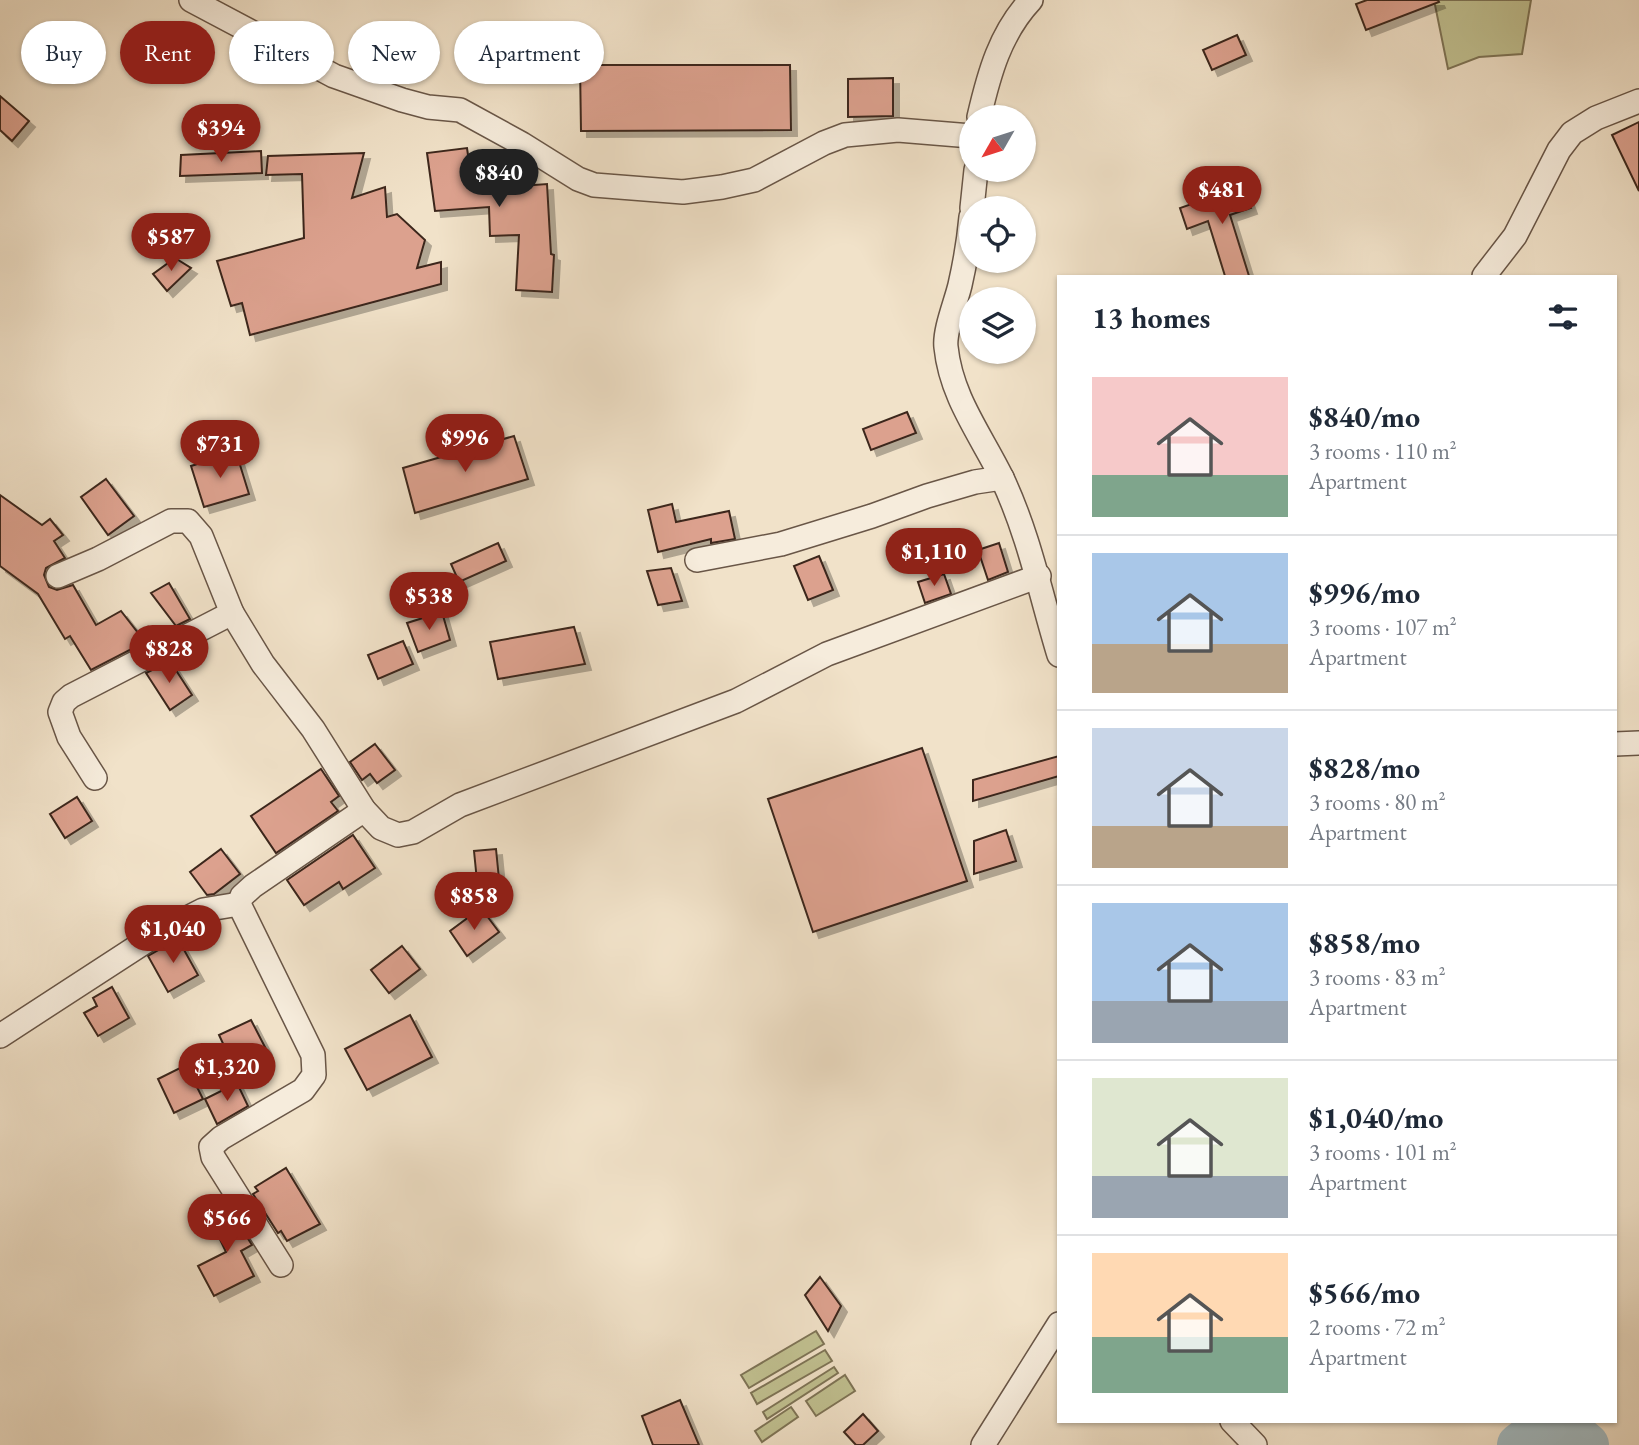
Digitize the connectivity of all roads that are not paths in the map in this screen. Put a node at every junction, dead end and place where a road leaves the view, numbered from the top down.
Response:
1 (191, 0) edge
2 (1031, 0) edge
3 (1639, 101) edge
4 (982, 105) edge
5 (959, 134) edge
6 (963, 273) edge
7 (1485, 275) edge
8 (1002, 478) junction
9 (697, 559) dead end
10 (58, 576) dead end
11 (1039, 576) junction
12 (232, 613) junction
13 (1057, 648) edge
14 (1639, 743) edge
15 (1617, 744) edge
16 (95, 778) dead end
17 (364, 810) junction
18 (239, 904) junction
19 (0, 1036) edge
20 (281, 1265) dead end
21 (1057, 1327) edge
22 (1233, 1423) edge
23 (983, 1445) edge
24 (1255, 1445) edge

1 - 5 street
2 - 4 street
3 - 7 street
6 - 8 street
8 - 9 street
8 - 11 street
10 - 12 street
11 - 13 street
11 - 17 street
12 - 16 street
12 - 17 street
14 - 15 street
17 - 18 street
18 - 19 street
18 - 20 street
21 - 23 street
22 - 24 street

